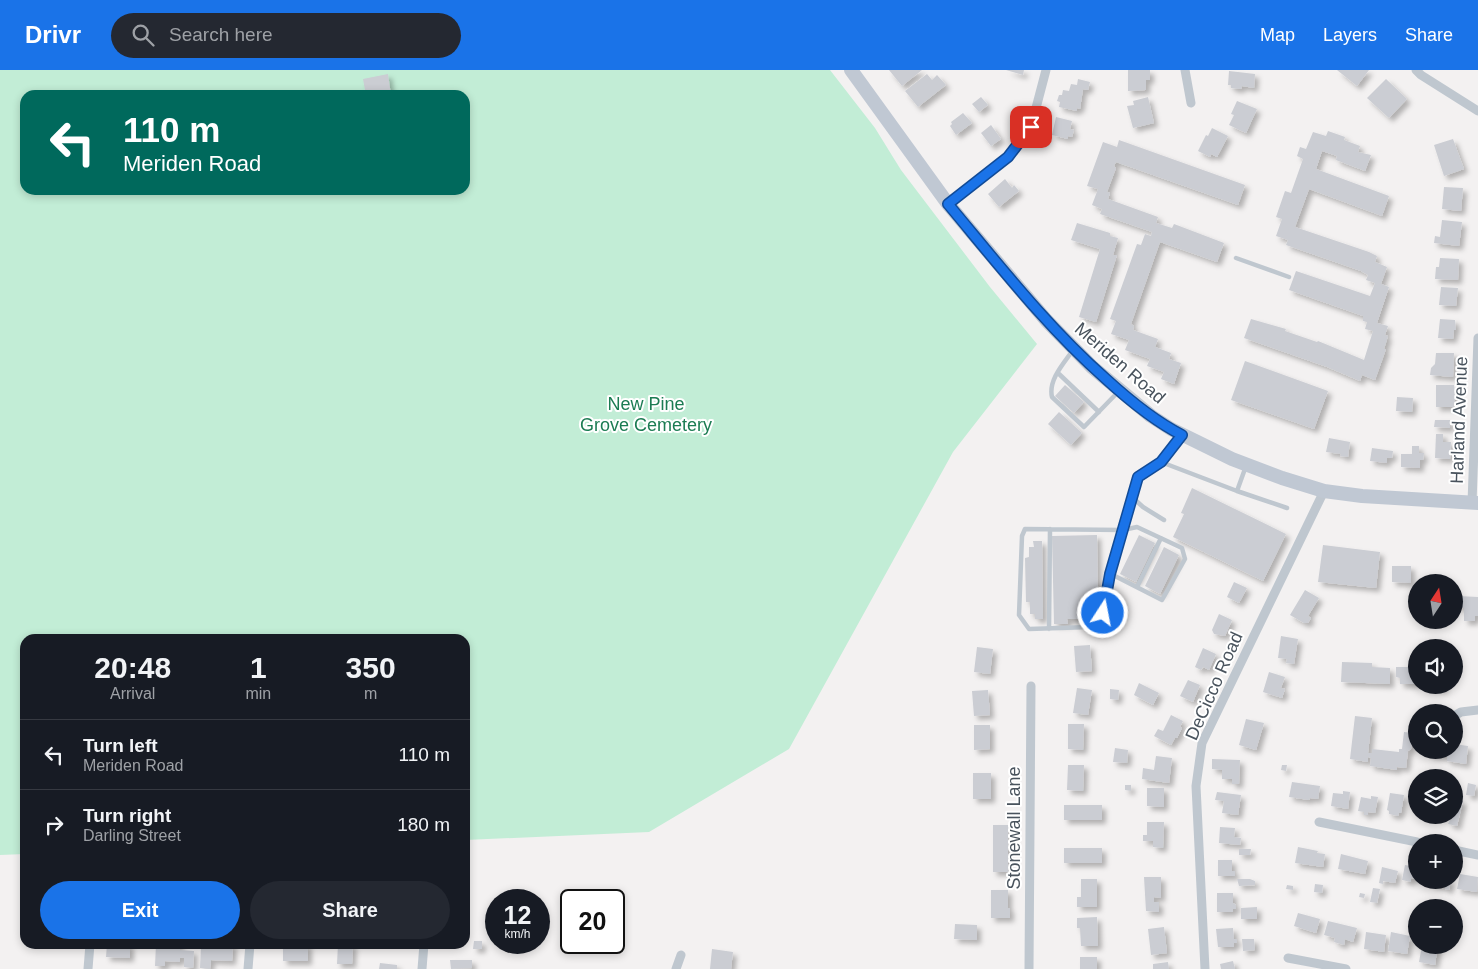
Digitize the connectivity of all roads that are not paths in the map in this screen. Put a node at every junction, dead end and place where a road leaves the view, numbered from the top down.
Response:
1 (1046, 70) edge
2 (1185, 70) edge
3 (1416, 70) edge
4 (852, 71) edge
5 (1191, 103) dead end
6 (1478, 111) edge
7 (948, 204) junction
8 (1236, 258) dead end
9 (1289, 277) dead end
10 (1478, 338) edge
11 (1073, 349) junction
12 (1058, 373) junction
13 (1119, 391) junction
14 (1099, 412) junction
15 (1182, 435) junction
16 (1161, 462) junction
17 (1246, 464) junction
18 (1237, 491) junction
19 (1324, 491) junction
20 (1132, 497) junction
21 (1475, 503) edge
22 (1287, 508) dead end
23 (1164, 520) dead end
24 (1050, 529) junction
25 (1123, 530) junction
26 (1161, 538) junction
27 (1110, 574) junction
28 (1137, 587) junction
29 (1049, 629) junction
30 (1031, 686) dead end
31 (1478, 710) edge
32 (1463, 712) edge
33 (1318, 822) dead end
34 (1408, 840) edge
35 (1463, 852) edge
36 (1478, 855) edge
37 (90, 949) edge
38 (250, 949) edge
39 (424, 949) edge
40 (681, 955) dead end
41 (1288, 958) dead end
42 (88, 969) edge
43 (248, 969) edge
44 (422, 969) edge
45 (676, 969) edge
46 (1029, 969) edge
47 (1205, 969) edge
48 (1346, 969) edge

1 - 7 street
2 - 5 street
3 - 6 street
4 - 7 main road, Meriden Road
7 - 11 main road, Meriden Road
8 - 9 lane
10 - 21 street, Harland Avenue
11 - 12 lane
11 - 13 main road, Meriden Road
12 - 14 lane
12 - 14 lane
13 - 14 lane
13 - 15 main road, Meriden Road
15 - 16 lane
15 - 17 main road, Meriden Road
16 - 18 lane
16 - 20 lane
17 - 18 lane
17 - 19 main road, Meriden Road
18 - 22 lane
19 - 21 main road, Meriden Road
19 - 47 street, DeCicco Road
20 - 23 lane
20 - 25 lane
24 - 25 lane
24 - 29 lane
24 - 29 lane
25 - 26 lane
25 - 27 lane
26 - 28 lane
26 - 28 lane
27 - 28 lane
27 - 29 lane
30 - 46 street, Stonewall Lane
31 - 32 street
33 - 34 street
35 - 36 street
37 - 42 street
38 - 43 street
39 - 44 street
40 - 45 street
41 - 48 street

